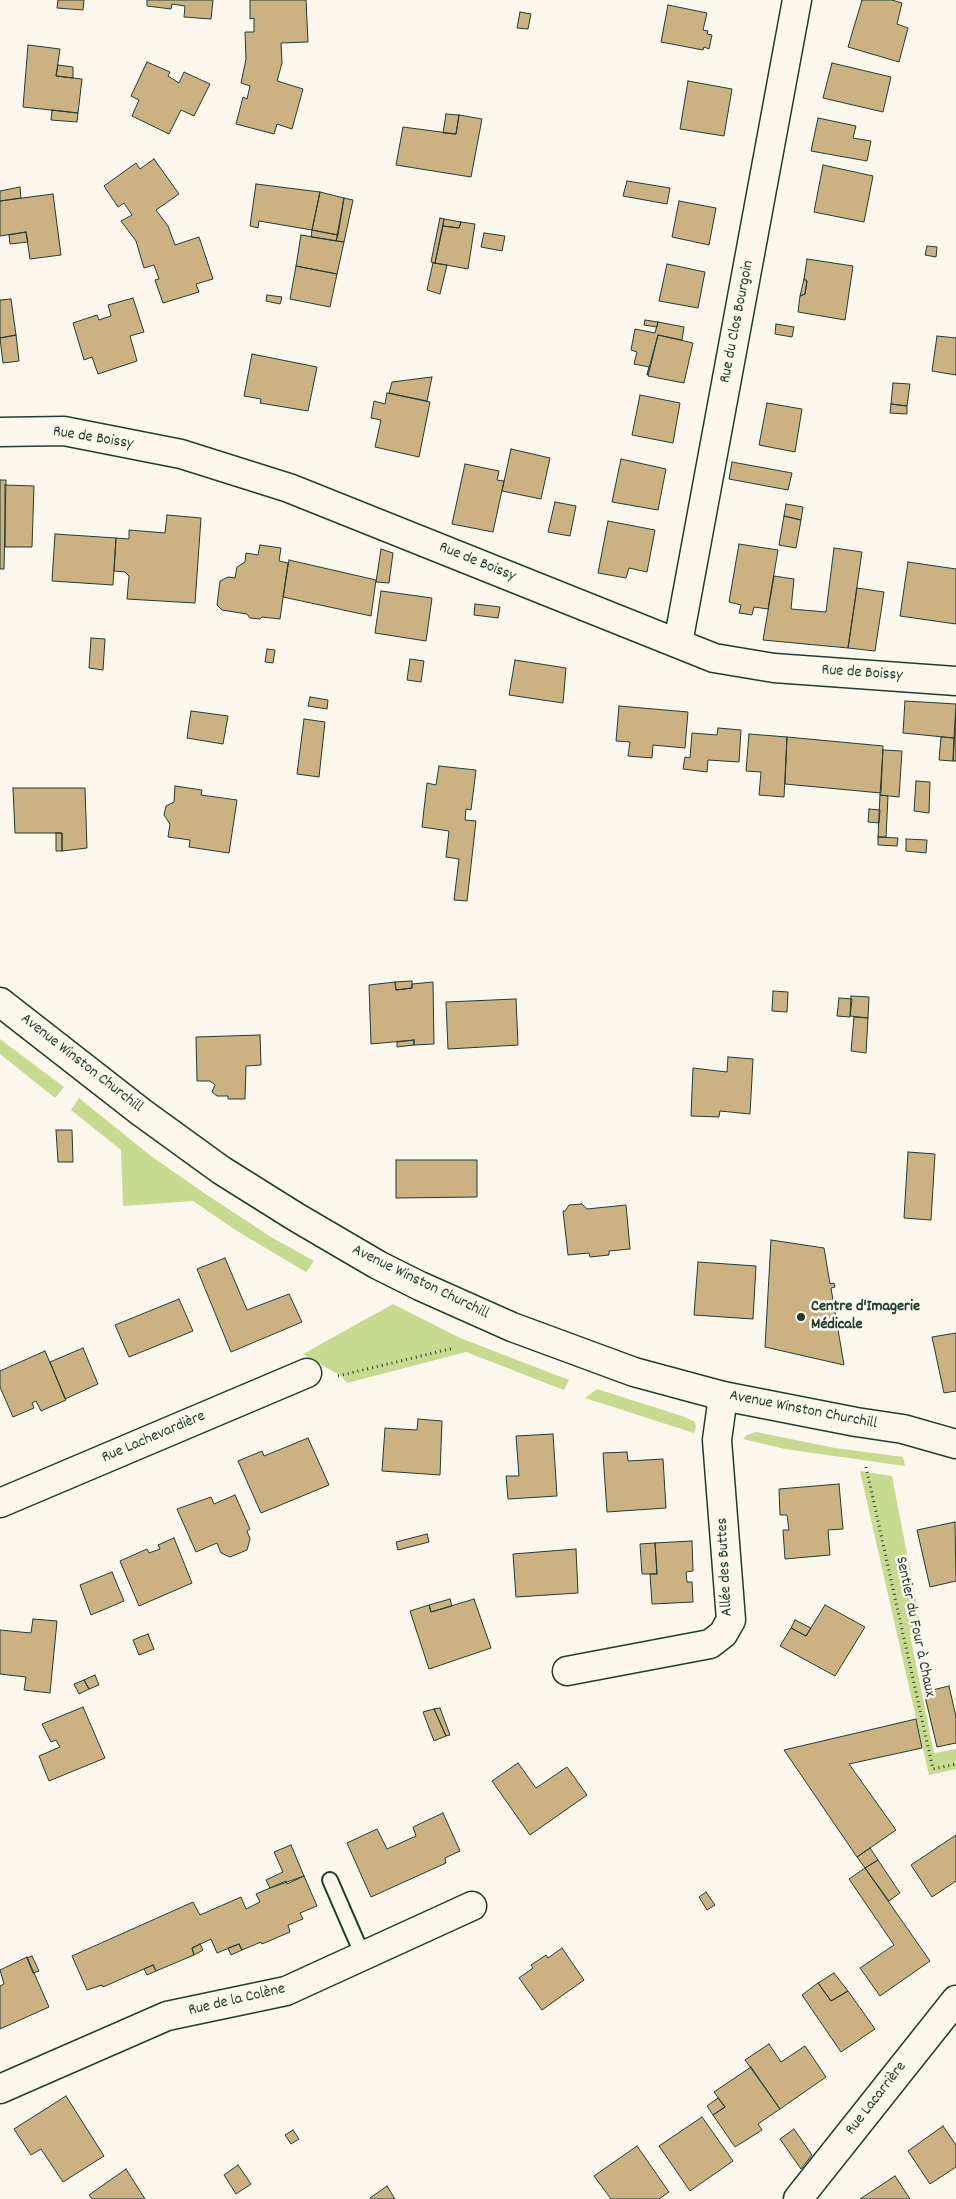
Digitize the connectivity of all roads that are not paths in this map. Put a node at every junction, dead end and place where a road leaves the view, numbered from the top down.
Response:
1 (798, 0) edge
2 (0, 432) edge
3 (678, 643) junction
4 (956, 681) edge
5 (0, 1002) edge
6 (307, 1373) road end
7 (723, 1396) junction
8 (956, 1426) edge
9 (903, 1429) junction
10 (956, 1444) edge
11 (0, 1503) edge
12 (567, 1672) dead end
13 (330, 1880) dead end
14 (472, 1906) dead end
15 (363, 1956) junction
16 (956, 2000) edge
17 (0, 2089) edge
18 (798, 2199) edge

1 - 3 street, Rue du Clos Bourgoin
2 - 3 street, Rue de Boissy
3 - 4 street, Rue de Boissy
5 - 7 street, Avenue Winston Churchill
6 - 11 street, Rue Lachevardière
7 - 9 street, Avenue Winston Churchill
7 - 12 street, Allée des Buttes
8 - 9 street, Avenue Winston Churchill
9 - 10 street, Avenue Winston Churchill
13 - 15 lane
14 - 15 street, Rue de la Colène
15 - 17 street, Rue de la Colène
16 - 18 street, Rue Lacarrière

